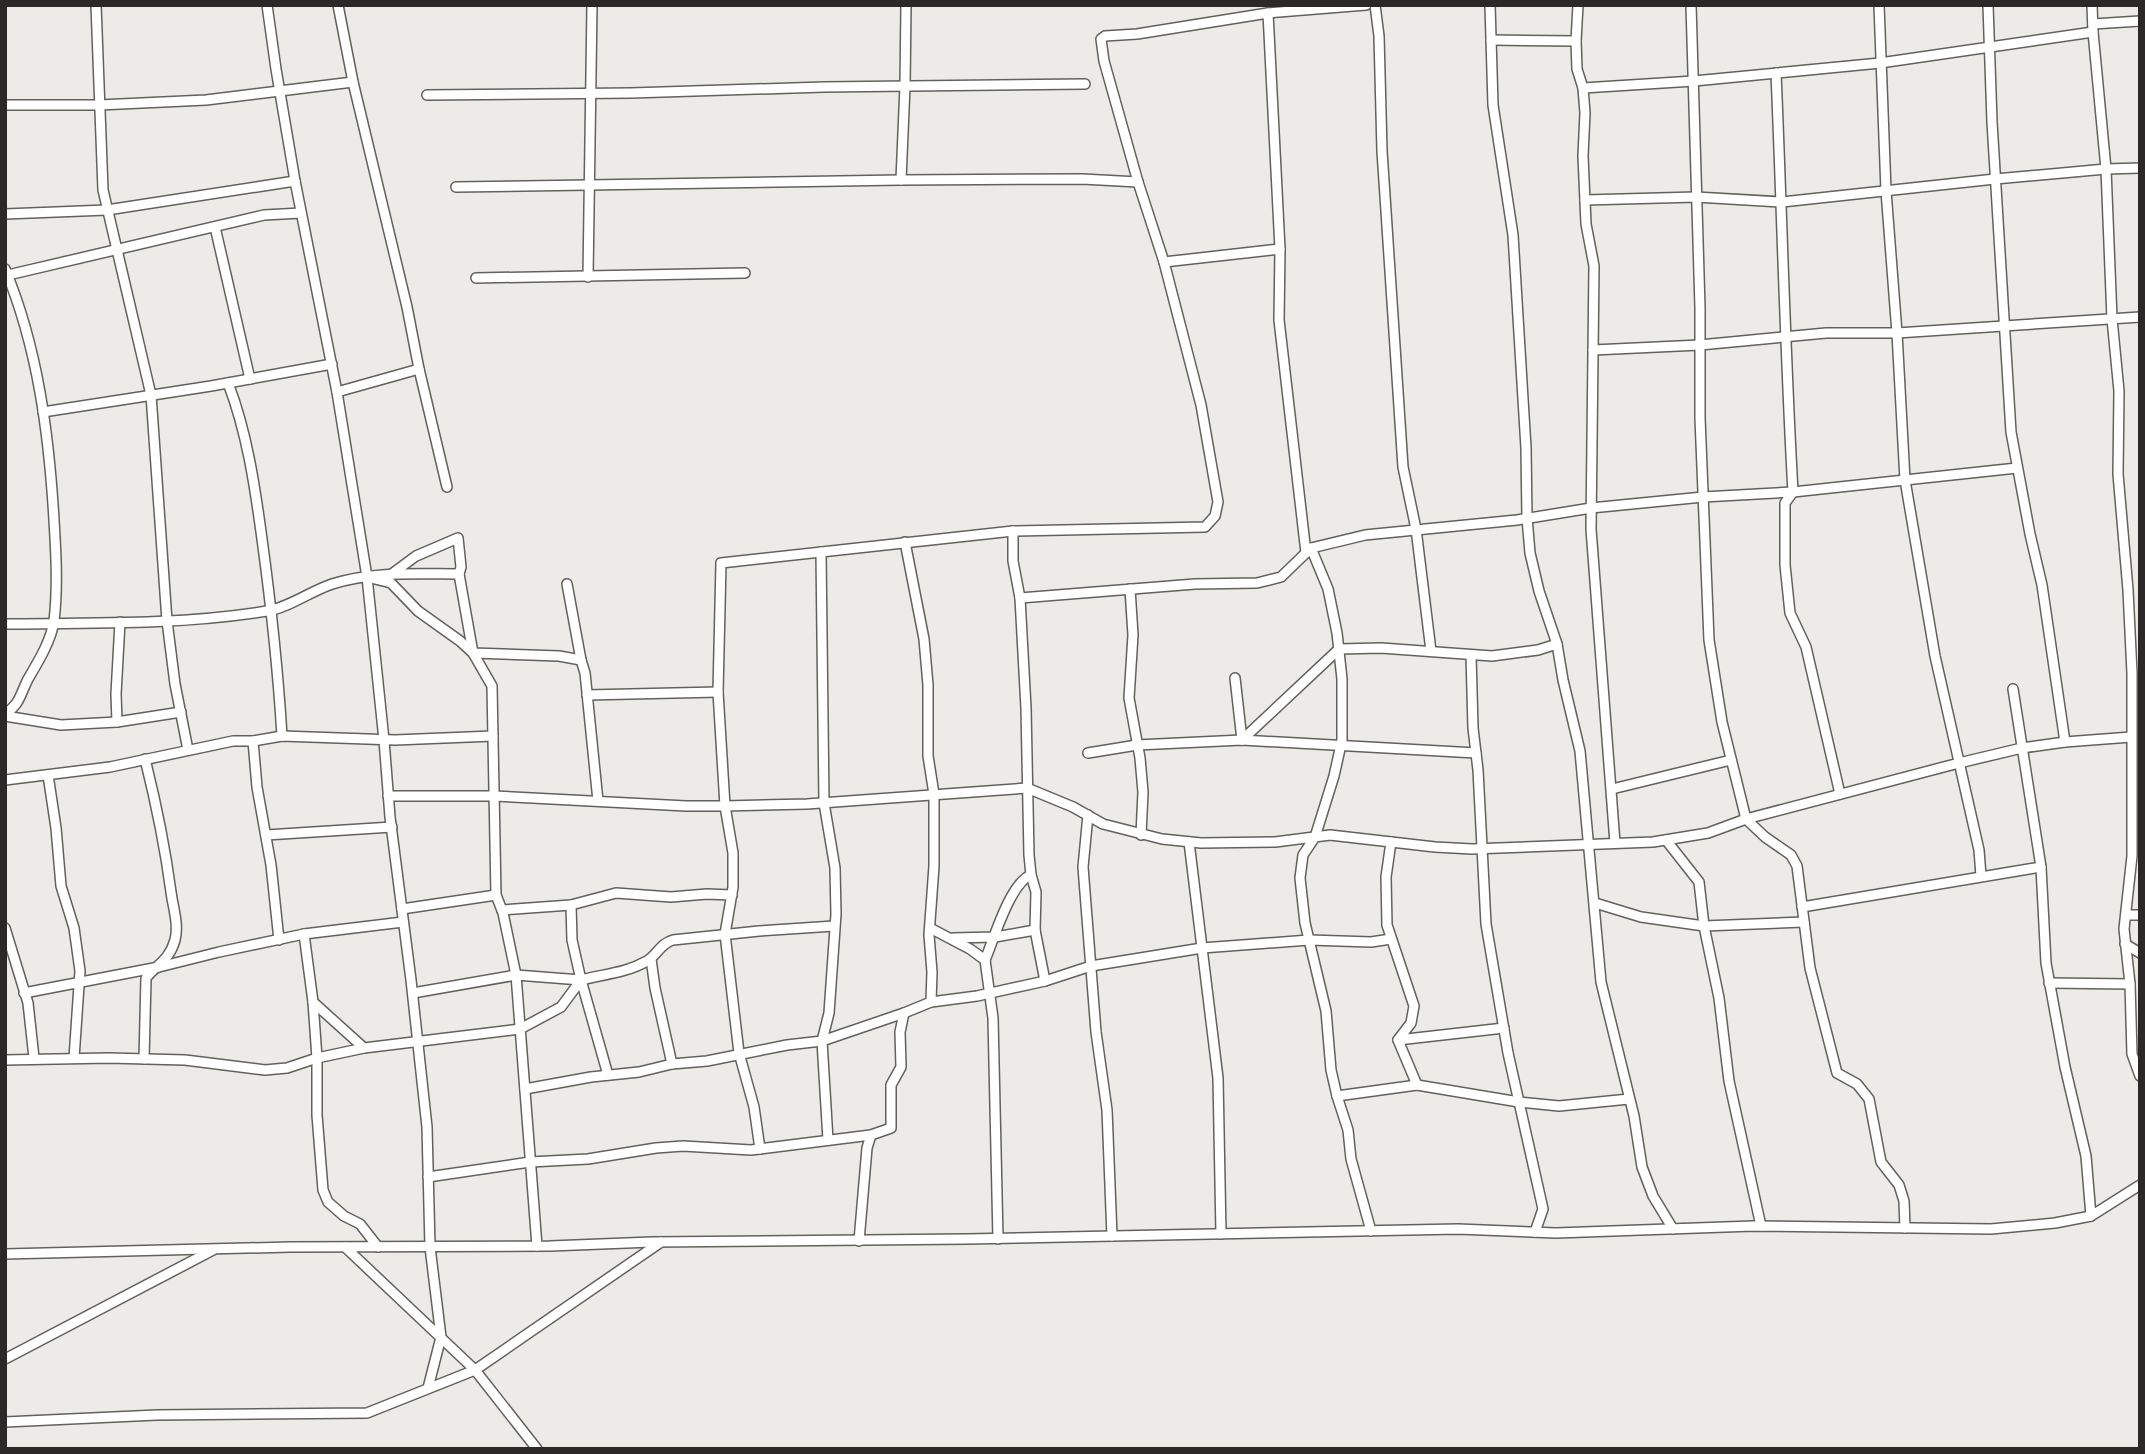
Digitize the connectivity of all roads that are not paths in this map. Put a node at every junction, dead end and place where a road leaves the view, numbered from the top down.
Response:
1 (96, 5) edge
2 (267, 5) edge
3 (338, 5) edge
4 (592, 5) edge
5 (906, 5) edge
6 (1366, 5) edge
7 (1375, 5) edge
8 (1490, 5) edge
9 (1578, 5) edge
10 (1691, 5) edge
11 (1879, 5) edge
12 (1988, 5) edge
13 (2092, 5) edge
14 (1268, 13) junction
15 (2140, 21) edge
16 (2093, 28) junction
17 (1491, 40) junction
18 (1576, 41) junction
19 (1990, 47) junction
20 (1881, 63) junction
21 (1776, 73) junction
22 (1694, 81) junction
23 (353, 82) junction
24 (1085, 84) dead end
25 (905, 86) junction
26 (1583, 88) junction
27 (280, 90) junction
28 (591, 92) junction
29 (427, 94) dead end
30 (5, 105) edge
31 (99, 105) junction
32 (2140, 168) edge
33 (2106, 169) junction
34 (1996, 179) junction
35 (901, 180) junction
36 (295, 181) junction
37 (1138, 182) junction
38 (590, 185) junction
39 (456, 187) dead end
40 (1886, 191) junction
41 (1696, 197) junction
42 (1585, 200) junction
43 (1782, 202) junction
44 (107, 210) junction
45 (301, 213) junction
46 (5, 214) edge
47 (215, 227) junction
48 (1280, 248) junction
49 (116, 250) junction
50 (1164, 262) junction
51 (6, 272) edge
52 (745, 273) dead end
53 (588, 277) junction
54 (476, 278) dead end
55 (2140, 317) edge
56 (2112, 319) junction
57 (2004, 325) junction
58 (1897, 333) junction
59 (1785, 338) junction
60 (1700, 345) junction
61 (1593, 350) junction
62 (331, 364) junction
63 (419, 369) junction
64 (250, 379) junction
65 (228, 383) junction
66 (337, 392) junction
67 (151, 395) junction
68 (43, 412) junction
69 (2017, 468) junction
70 (1905, 480) junction
71 (447, 487) dead end
72 (1793, 492) junction
73 (1703, 497) junction
74 (1591, 508) junction
75 (1527, 518) junction
76 (1416, 529) junction
77 (1013, 531) junction
78 (905, 542) junction
79 (1309, 551) junction
80 (821, 552) junction
81 (392, 574) junction
82 (459, 574) junction
83 (367, 577) junction
84 (567, 584) dead end
85 (1130, 589) junction
86 (1020, 598) junction
87 (271, 611) junction
88 (167, 621) junction
89 (120, 622) junction
90 (54, 623) junction
91 (5, 624) edge
92 (1557, 644) junction
93 (1339, 649) junction
94 (1431, 651) junction
95 (473, 653) junction
96 (1471, 654) junction
97 (581, 660) junction
98 (1235, 678) dead end
99 (2013, 689) dead end
100 (718, 692) junction
101 (587, 695) junction
102 (181, 712) junction
103 (5, 715) edge
104 (117, 722) junction
105 (282, 736) junction
106 (493, 736) junction
107 (2131, 737) junction
108 (384, 740) junction
109 (1242, 740) junction
110 (253, 741) junction
111 (2065, 742) junction
112 (1137, 745) junction
113 (1340, 746) junction
114 (2022, 748) junction
115 (188, 750) junction
116 (1088, 753) dead end
117 (1476, 753) junction
118 (145, 759) junction
119 (1731, 760) junction
120 (1959, 763) junction
121 (48, 775) junction
122 (5, 780) edge
123 (1027, 788) junction
124 (1612, 789) junction
125 (934, 794) junction
126 (1840, 794) junction
127 (388, 796) junction
128 (494, 796) junction
129 (598, 801) junction
130 (824, 803) junction
131 (725, 806) junction
132 (1088, 815) junction
133 (1746, 819) junction
134 (391, 827) junction
135 (266, 835) junction
136 (1141, 835) junction
137 (1315, 837) junction
138 (1666, 840) junction
139 (1189, 842) junction
140 (1391, 842) junction
141 (1615, 842) junction
142 (1590, 843) junction
143 (1482, 849) junction
144 (2041, 867) junction
145 (1031, 875) junction
146 (1981, 876) junction
147 (496, 895) junction
148 (732, 895) junction
149 (1595, 903) junction
150 (571, 905) junction
151 (1802, 906) junction
152 (402, 909) junction
153 (502, 910) junction
154 (2126, 915) junction
155 (2140, 915) edge
156 (403, 922) junction
157 (1804, 922) junction
158 (834, 926) junction
159 (1704, 926) junction
160 (5, 928) edge
161 (930, 928) junction
162 (1035, 930) junction
163 (304, 934) junction
164 (725, 934) junction
165 (995, 937) junction
166 (950, 938) junction
167 (1391, 939) junction
168 (279, 940) junction
169 (1309, 940) junction
170 (2125, 944) junction
171 (1202, 948) junction
172 (8, 949) edge
173 (2140, 953) edge
174 (651, 959) junction
175 (985, 960) junction
176 (1091, 966) junction
177 (159, 967) junction
178 (516, 975) junction
179 (581, 980) junction
180 (1045, 981) junction
181 (80, 982) junction
182 (2049, 983) junction
183 (2130, 984) junction
184 (24, 993) junction
185 (413, 993) junction
186 (989, 993) junction
187 (313, 1002) junction
188 (931, 1002) junction
189 (905, 1013) junction
190 (1504, 1028) junction
191 (520, 1029) junction
192 (1398, 1040) junction
193 (822, 1041) junction
194 (418, 1043) junction
195 (364, 1048) junction
196 (739, 1053) junction
197 (34, 1058) junction
198 (74, 1058) junction
199 (317, 1058) junction
200 (144, 1059) junction
201 (5, 1060) edge
202 (672, 1064) junction
203 (608, 1075) junction
204 (2140, 1076) edge
205 (1417, 1084) junction
206 (525, 1089) junction
207 (1337, 1096) junction
208 (1629, 1099) junction
209 (1519, 1102) junction
210 (871, 1135) junction
211 (828, 1140) junction
212 (760, 1149) junction
213 (530, 1162) junction
214 (428, 1177) junction
215 (2140, 1185) edge
216 (2091, 1216) junction
217 (1761, 1226) junction
218 (1905, 1228) junction
219 (1673, 1229) junction
220 (1371, 1231) junction
221 (1535, 1232) junction
222 (1222, 1234) junction
223 (1112, 1237) junction
224 (998, 1238) junction
225 (859, 1241) junction
226 (661, 1242) junction
227 (537, 1246) junction
228 (345, 1247) junction
229 (378, 1247) junction
230 (430, 1247) junction
231 (215, 1249) junction
232 (5, 1254) edge
233 (441, 1337) junction
234 (5, 1359) edge
235 (475, 1370) junction
236 (428, 1388) junction
237 (5, 1422) edge
238 (537, 1449) edge

1 - 31 street
2 - 27 street
3 - 23 street
4 - 28 street
5 - 25 street
6 - 14 street
7 - 76 street
8 - 17 street
9 - 18 street
10 - 22 street
11 - 20 street
12 - 19 street
13 - 16 street
14 - 37 street
14 - 48 street
15 - 16 street
16 - 19 street
16 - 33 street
17 - 18 street
17 - 75 street
18 - 26 street
19 - 20 street
19 - 34 street
20 - 21 street
20 - 40 street
21 - 22 street
21 - 43 street
22 - 26 street
22 - 41 street
23 - 27 street
23 - 63 street
24 - 25 street
25 - 28 street
25 - 35 street
26 - 42 street
27 - 31 street
27 - 36 street
28 - 29 street
28 - 38 street
30 - 31 street
31 - 44 street
32 - 33 street
33 - 34 street
33 - 56 street
34 - 40 street
34 - 57 street
35 - 37 street
35 - 38 street
36 - 44 street
36 - 45 street
37 - 50 street
38 - 39 street
38 - 53 street
40 - 43 street
40 - 58 street
41 - 42 street
41 - 43 street
41 - 60 street
42 - 61 street
43 - 59 street
44 - 46 street
44 - 49 street
45 - 47 street
45 - 62 street
47 - 49 street
47 - 64 street
48 - 50 street
48 - 79 street
49 - 51 street
49 - 67 street
50 - 77 street
51 - 68 street
52 - 53 street
53 - 54 street
55 - 56 street
56 - 57 street
56 - 107 street
57 - 58 street
57 - 69 street
58 - 59 street
58 - 70 street
59 - 60 street
59 - 72 street
60 - 61 street
60 - 73 street
61 - 74 street
62 - 64 street
62 - 66 street
63 - 66 street
63 - 71 street
64 - 65 street
65 - 67 street
65 - 87 street
66 - 83 street
67 - 68 street
67 - 88 street
68 - 90 street
69 - 70 street
69 - 111 street
70 - 72 street
70 - 120 street
72 - 73 street
72 - 126 street
73 - 74 street
73 - 119 street
74 - 75 street
74 - 124 street
75 - 76 street
75 - 92 street
76 - 79 street
76 - 94 street
77 - 78 street
77 - 86 street
78 - 80 street
78 - 125 street
79 - 85 street
79 - 93 street
80 - 100 street
80 - 130 street
81 - 82 street
81 - 82 street
81 - 83 street
82 - 95 street
83 - 87 street
83 - 95 street
83 - 108 street
84 - 97 street
85 - 86 street
85 - 112 street
86 - 123 street
87 - 88 street
87 - 105 street
88 - 89 street
88 - 102 street
89 - 90 street
89 - 104 street
90 - 91 street
90 - 103 street
92 - 96 street
92 - 142 street
93 - 94 street
93 - 109 street
93 - 113 street
94 - 96 street
95 - 97 street
95 - 106 street
96 - 117 street
97 - 101 street
98 - 109 street
99 - 114 street
100 - 101 street
100 - 131 street
101 - 129 street
102 - 104 street
102 - 115 street
103 - 104 street
105 - 108 street
105 - 110 street
106 - 108 street
106 - 128 street
107 - 111 street
107 - 154 street
108 - 127 street
109 - 112 street
109 - 113 street
110 - 115 street
110 - 135 street
111 - 114 street
112 - 116 street
112 - 136 street
113 - 117 street
113 - 137 street
114 - 120 street
114 - 144 street
115 - 118 street
117 - 143 street
118 - 121 street
118 - 177 street
119 - 124 street
119 - 133 street
120 - 126 street
120 - 146 street
121 - 122 street
121 - 181 street
123 - 125 street
123 - 132 street
123 - 145 street
124 - 141 street
125 - 130 street
125 - 161 street
126 - 133 street
127 - 128 street
127 - 134 street
128 - 129 street
128 - 147 street
129 - 131 street
130 - 131 street
130 - 158 street
131 - 148 street
132 - 136 street
132 - 176 street
133 - 138 street
133 - 151 street
134 - 135 street
134 - 152 street
135 - 168 street
136 - 139 street
137 - 139 street
137 - 140 street
137 - 169 street
138 - 141 street
138 - 159 street
139 - 171 street
140 - 143 street
140 - 167 street
141 - 142 street
142 - 143 street
142 - 149 street
143 - 190 street
144 - 146 street
144 - 182 street
145 - 162 street
145 - 165 street
146 - 151 street
147 - 152 street
147 - 153 street
148 - 150 street
148 - 164 street
149 - 159 street
149 - 208 street
150 - 153 street
150 - 179 street
151 - 157 street
152 - 156 street
153 - 178 street
154 - 155 street
154 - 170 street
156 - 163 street
156 - 185 street
157 - 159 street
157 - 218 street
158 - 164 street
158 - 193 street
159 - 217 street
160 - 172 street
161 - 166 street
161 - 188 street
162 - 165 street
162 - 180 street
163 - 168 street
163 - 187 street
164 - 174 street
164 - 196 street
165 - 166 street
165 - 175 street
166 - 175 street
167 - 169 street
167 - 192 street
168 - 177 street
169 - 171 street
169 - 207 street
170 - 173 street
170 - 183 street
171 - 176 street
171 - 222 street
172 - 184 street
174 - 179 street
174 - 202 street
175 - 186 street
176 - 180 street
176 - 223 street
177 - 181 street
177 - 200 street
178 - 179 street
178 - 185 street
178 - 191 street
179 - 191 street
179 - 203 street
180 - 186 street
181 - 184 street
181 - 198 street
182 - 183 street
182 - 216 street
183 - 204 street
184 - 197 street
185 - 194 street
186 - 188 street
186 - 224 street
187 - 195 street
187 - 199 street
188 - 189 street
189 - 193 street
189 - 210 street
190 - 192 street
190 - 209 street
191 - 194 street
191 - 206 street
192 - 205 street
193 - 196 street
193 - 211 street
194 - 195 street
194 - 214 street
195 - 199 street
196 - 202 street
196 - 212 street
197 - 198 street
197 - 201 street
198 - 200 street
199 - 200 street
199 - 229 street
202 - 203 street
203 - 206 street
205 - 207 street
205 - 209 street
206 - 213 street
207 - 220 street
208 - 209 street
208 - 219 street
209 - 221 street
210 - 211 street
210 - 225 street
211 - 212 street
212 - 213 street
213 - 214 street
213 - 227 street
214 - 230 street
215 - 216 street
216 - 218 street
217 - 218 street
217 - 219 street
219 - 221 street
220 - 221 street
220 - 222 street
222 - 223 street
223 - 224 street
224 - 225 street
225 - 226 street
226 - 227 street
226 - 235 street
227 - 230 street
228 - 229 street
228 - 231 street
228 - 233 street
229 - 230 street
230 - 233 street
231 - 232 street
231 - 234 street
233 - 235 street
233 - 236 street
235 - 236 street
235 - 238 street
236 - 237 street

